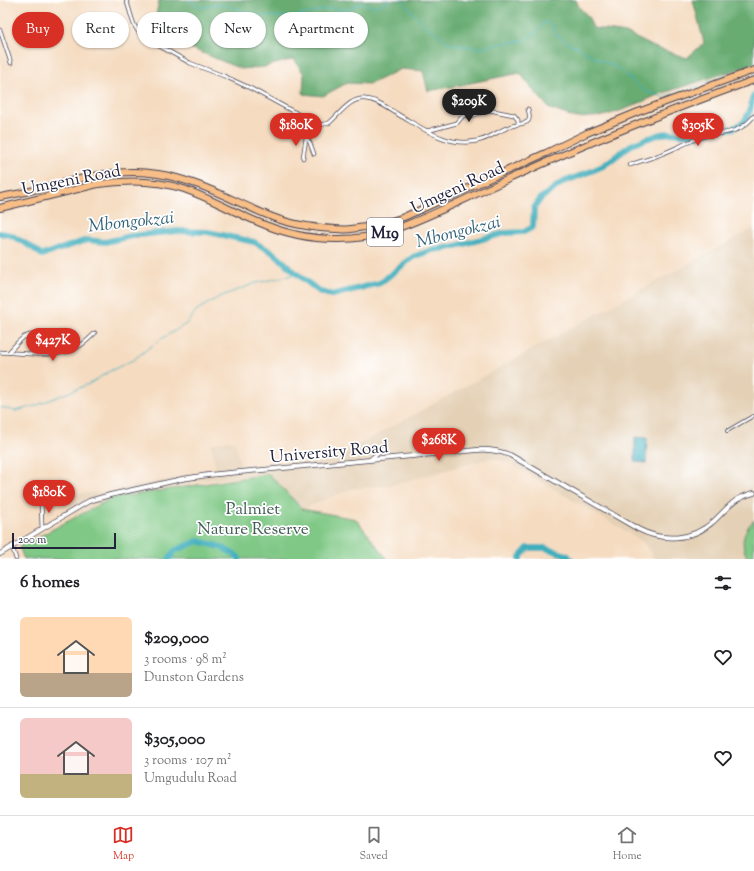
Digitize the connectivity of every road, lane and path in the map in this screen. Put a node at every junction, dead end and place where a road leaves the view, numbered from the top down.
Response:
1 (126, 0) edge
2 (0, 30) edge
3 (11, 63) dead end
4 (754, 70) edge
5 (754, 80) edge
6 (528, 109) dead end
7 (295, 112) junction
8 (754, 116) edge
9 (518, 124) junction
10 (427, 131) junction
11 (306, 138) junction
12 (314, 154) dead end
13 (302, 158) dead end
14 (630, 165) dead end
15 (0, 198) edge
16 (0, 208) edge
17 (64, 332) dead end
18 (95, 333) dead end
19 (0, 352) edge
20 (9, 352) junction
21 (753, 416) dead end
22 (727, 431) dead end
23 (383, 449) dead end
24 (370, 460) junction
25 (754, 493) edge
26 (41, 500) dead end
27 (42, 528) junction
28 (12, 546) junction
29 (0, 554) edge
30 (16, 559) edge

1 - 7 street
2 - 3 street
4 - 15 highway, Umgeni Road / M19
5 - 16 highway, Umgeni Road / M19
6 - 9 street
7 - 10 street
7 - 11 street
8 - 14 street
9 - 10 street
9 - 10 street
11 - 12 street
11 - 13 street
17 - 20 street
18 - 20 street
19 - 20 street
21 - 22 street
23 - 24 street
24 - 25 street, University Road
24 - 27 street, University Road
26 - 27 street
27 - 28 street, University Road
28 - 29 street, University Road
28 - 30 street

